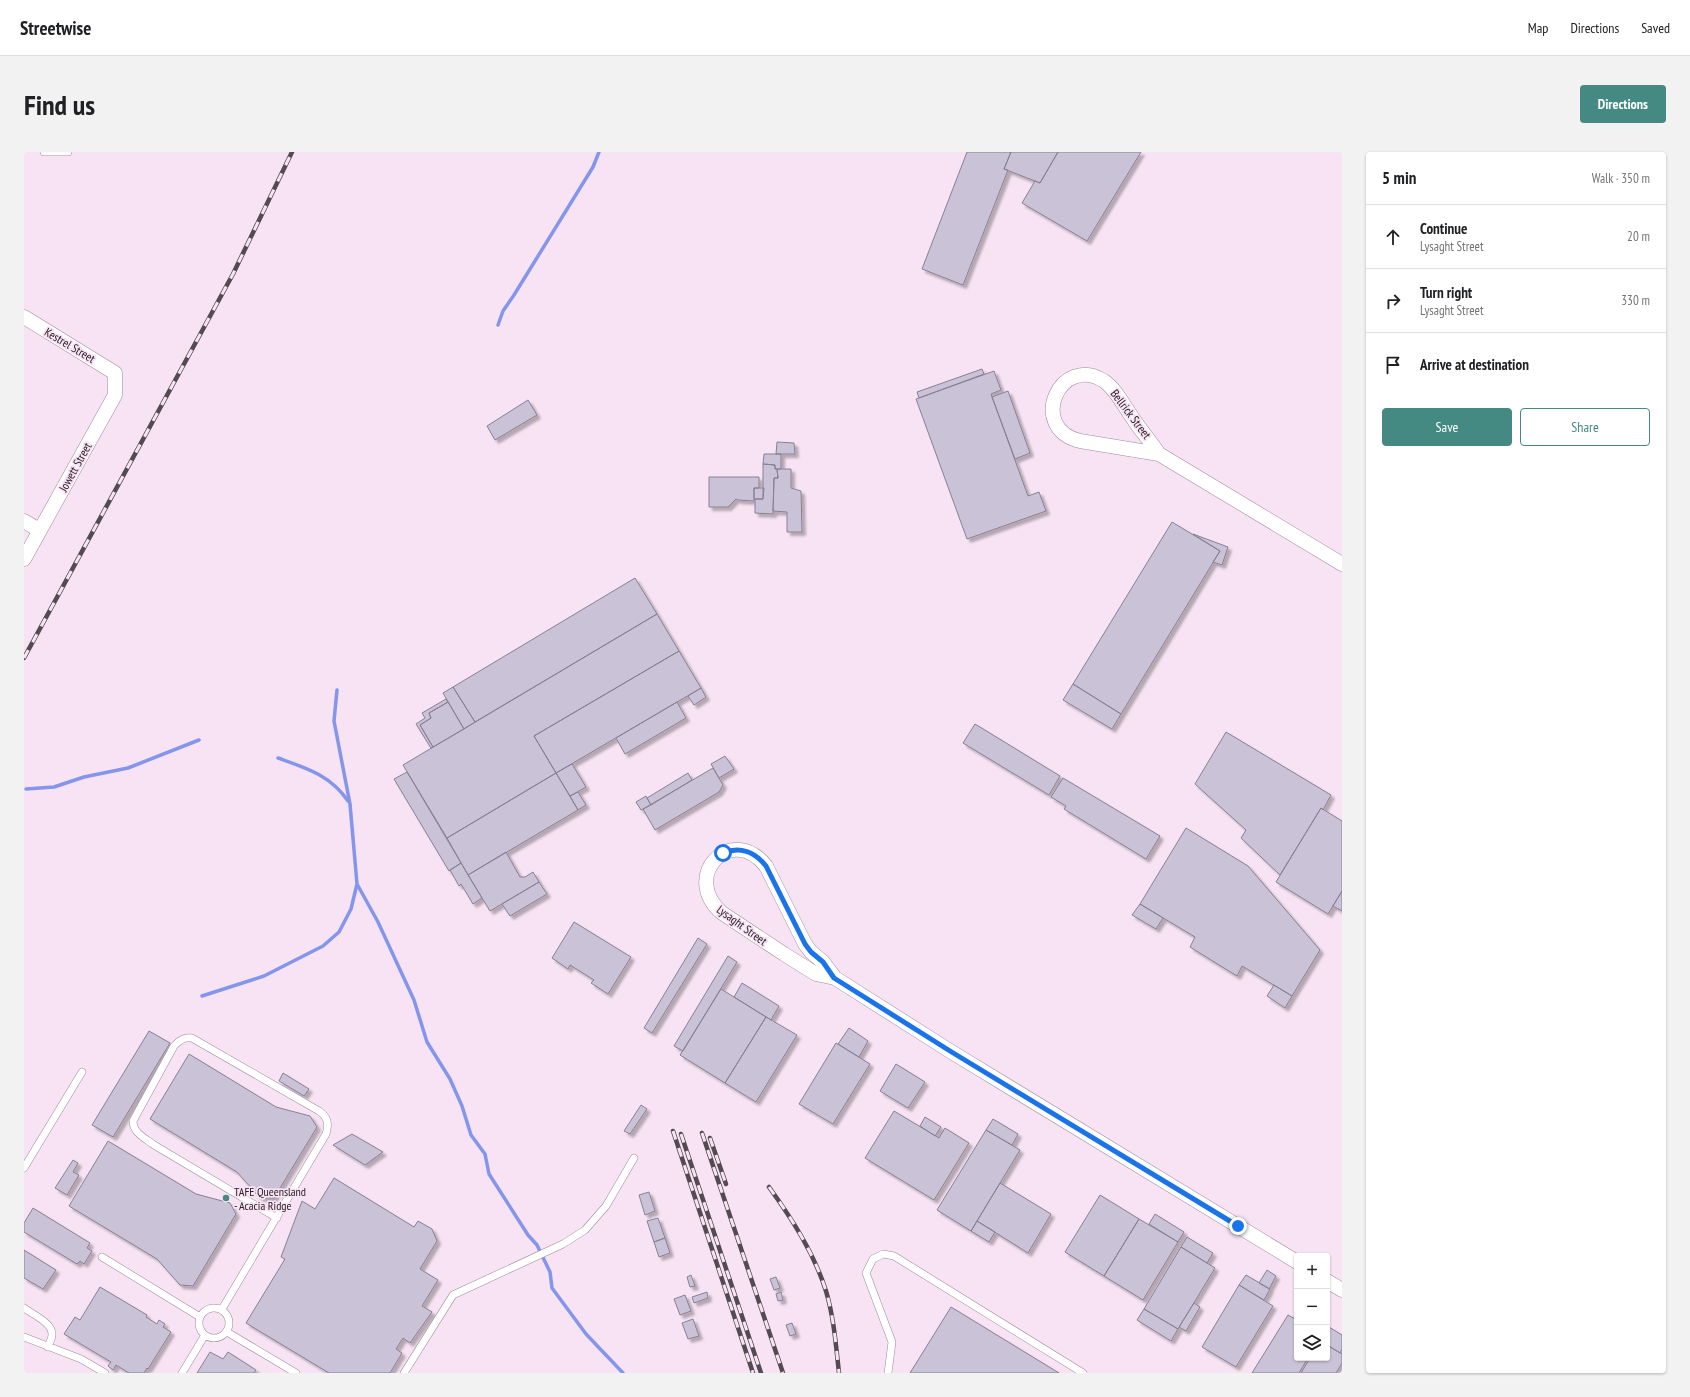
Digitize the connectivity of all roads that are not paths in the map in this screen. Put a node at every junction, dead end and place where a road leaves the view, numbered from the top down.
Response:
1 (44, 152) edge
2 (68, 152) edge
3 (24, 317) edge
4 (115, 373) joint
5 (1159, 454) junction
6 (24, 521) edge
7 (39, 530) junction
8 (24, 558) edge
9 (1342, 564) edge
10 (834, 978) junction
11 (82, 1072) dead end
12 (634, 1158) dead end
13 (24, 1168) edge
14 (277, 1218) junction
15 (102, 1257) dead end
16 (1294, 1260) edge
17 (1330, 1283) edge
18 (1342, 1290) edge
19 (24, 1308) edge
20 (222, 1309) junction
21 (200, 1317) junction
22 (227, 1332) junction
23 (205, 1335) junction
24 (24, 1336) edge
25 (48, 1347) junction
26 (104, 1373) edge
27 (182, 1373) edge
28 (296, 1373) edge
29 (404, 1373) edge
30 (888, 1373) edge
31 (1083, 1373) edge

1 - 2 lane
3 - 4 street, Kestrel Street
4 - 7 street, Jowett Street
5 - 5 street, Bellrick Street
5 - 9 street, Bellrick Street
6 - 7 street
7 - 8 street, Jowett Street
10 - 10 street, Lysaght Street
10 - 16 street, Lysaght Street
11 - 13 lane
12 - 29 lane
14 - 14 lane
14 - 20 lane
15 - 21 lane
17 - 18 street
19 - 25 lane
20 - 21 lane
20 - 22 lane
21 - 23 lane
22 - 23 lane
22 - 28 lane
23 - 27 lane
24 - 25 lane
25 - 26 lane
30 - 31 lane

